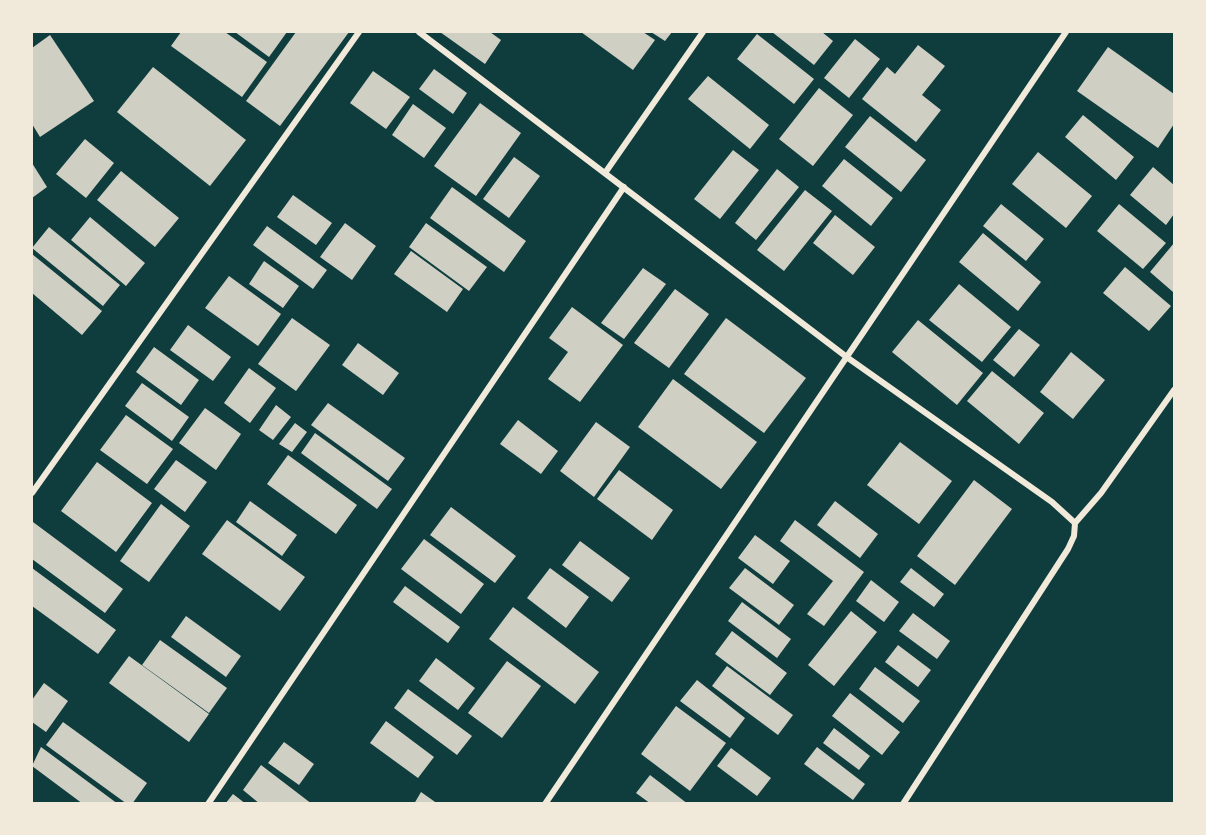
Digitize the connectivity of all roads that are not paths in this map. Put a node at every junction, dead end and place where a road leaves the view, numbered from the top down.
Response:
1 (359, 32) edge
2 (419, 32) edge
3 (703, 32) edge
4 (1066, 32) edge
5 (605, 172) junction
6 (624, 187) junction
7 (848, 358) junction
8 (1174, 390) edge
9 (32, 493) edge
10 (1075, 523) junction
11 (208, 804) edge
12 (545, 804) edge
13 (903, 804) edge

1 - 9 street
2 - 5 street
3 - 5 street
4 - 7 street
5 - 6 street
6 - 7 street
6 - 11 street
7 - 10 street
7 - 12 street
8 - 10 street
10 - 13 street

